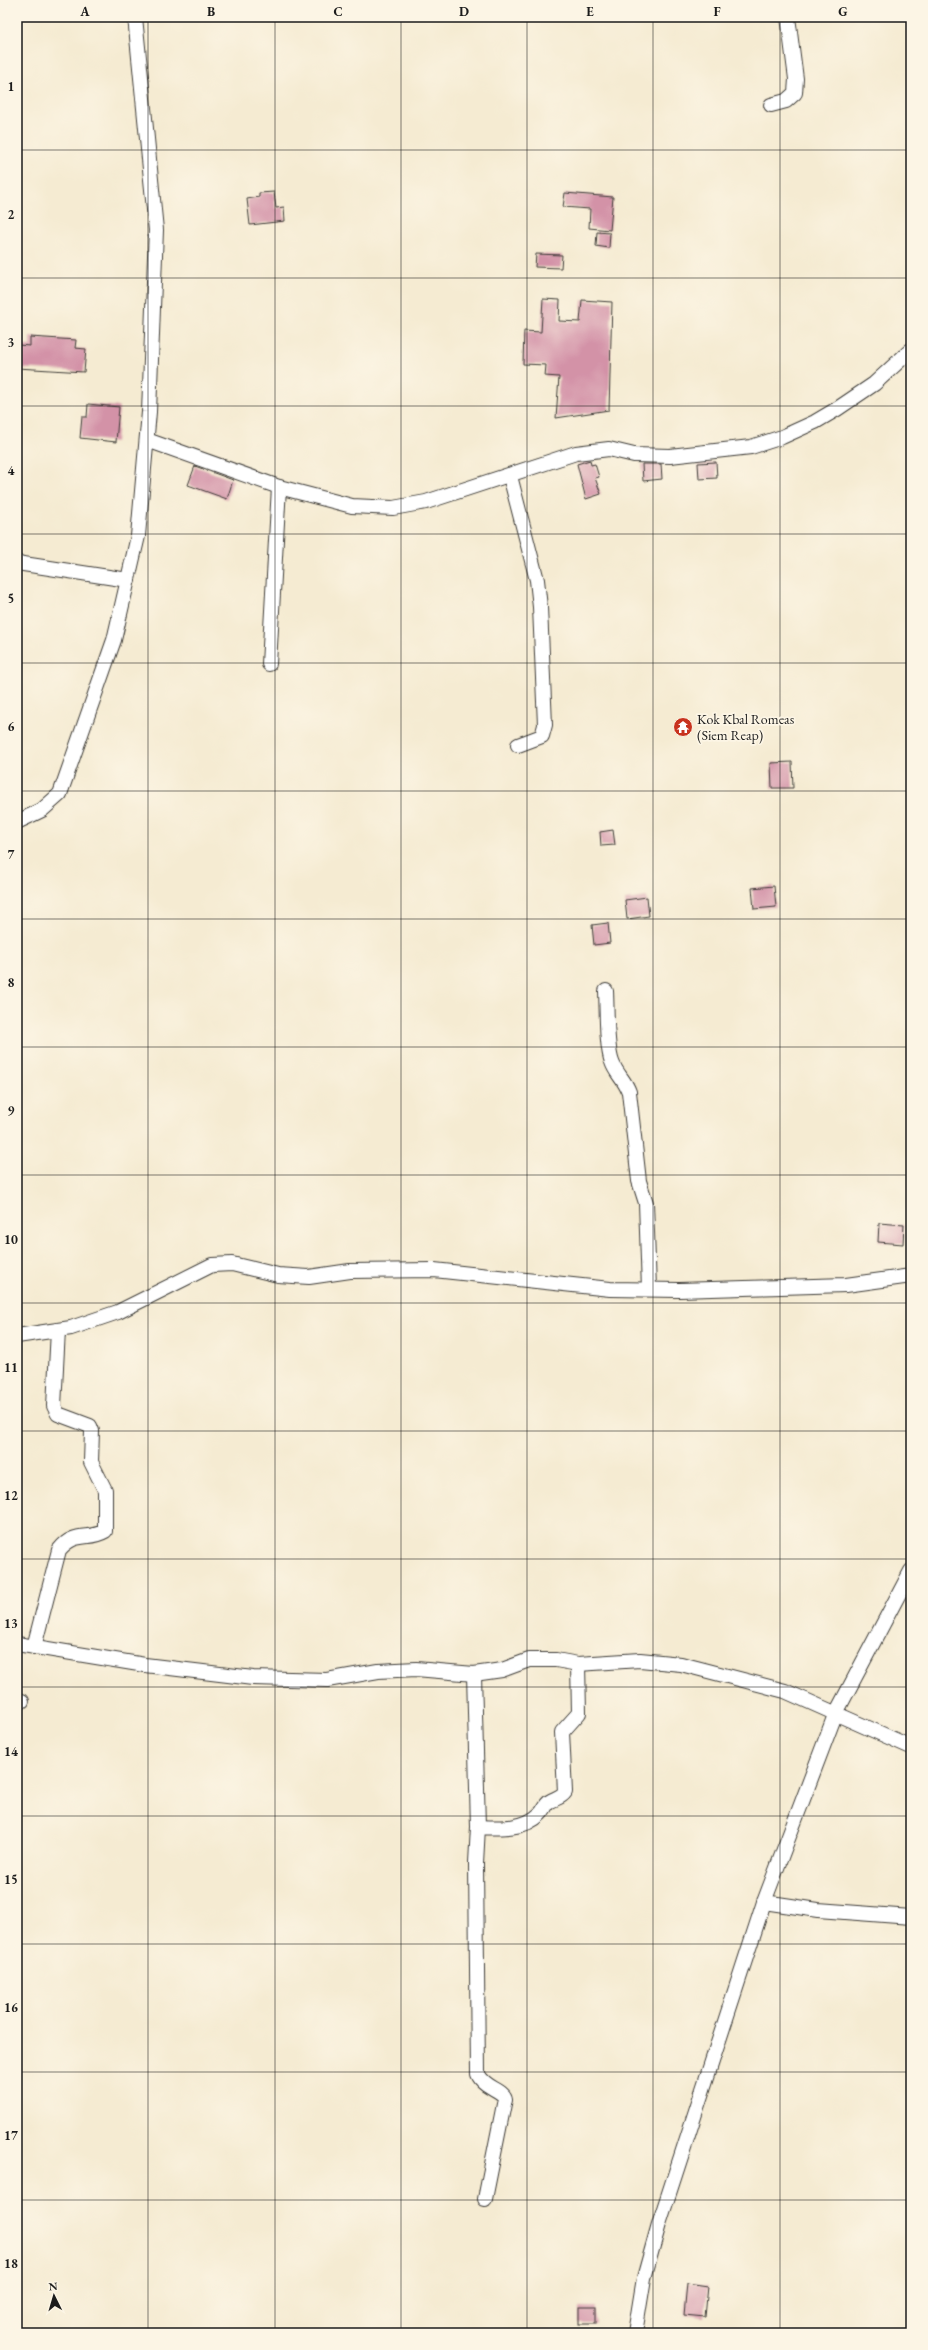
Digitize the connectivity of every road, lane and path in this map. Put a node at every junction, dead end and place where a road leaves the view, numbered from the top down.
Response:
1 (135, 17) edge
2 (788, 17) edge
3 (771, 104) dead end
4 (911, 350) edge
5 (147, 440) junction
6 (510, 476) junction
7 (279, 487) junction
8 (17, 563) edge
9 (128, 580) junction
10 (269, 664) dead end
11 (518, 745) dead end
12 (17, 822) edge
13 (606, 990) dead end
14 (911, 1276) edge
15 (649, 1289) junction
16 (58, 1330) junction
17 (17, 1336) edge
18 (911, 1571) edge
19 (17, 1644) edge
20 (34, 1647) junction
21 (578, 1664) junction
22 (474, 1674) junction
23 (835, 1715) junction
24 (911, 1747) edge
25 (478, 1827) junction
26 (764, 1902) junction
27 (911, 1917) edge
28 (485, 2199) dead end
29 (635, 2333) edge

1 - 5 street
2 - 3 street
4 - 6 street
5 - 7 street
5 - 9 street
6 - 7 street
6 - 11 street
7 - 10 street
8 - 9 street
9 - 12 street
13 - 15 street
14 - 15 street
15 - 16 street
16 - 17 street
16 - 20 street
18 - 23 street
19 - 20 street
20 - 22 street
21 - 22 street
21 - 23 street
21 - 25 street
22 - 25 street
23 - 24 street
23 - 26 street
25 - 28 street
26 - 27 street
26 - 29 street

